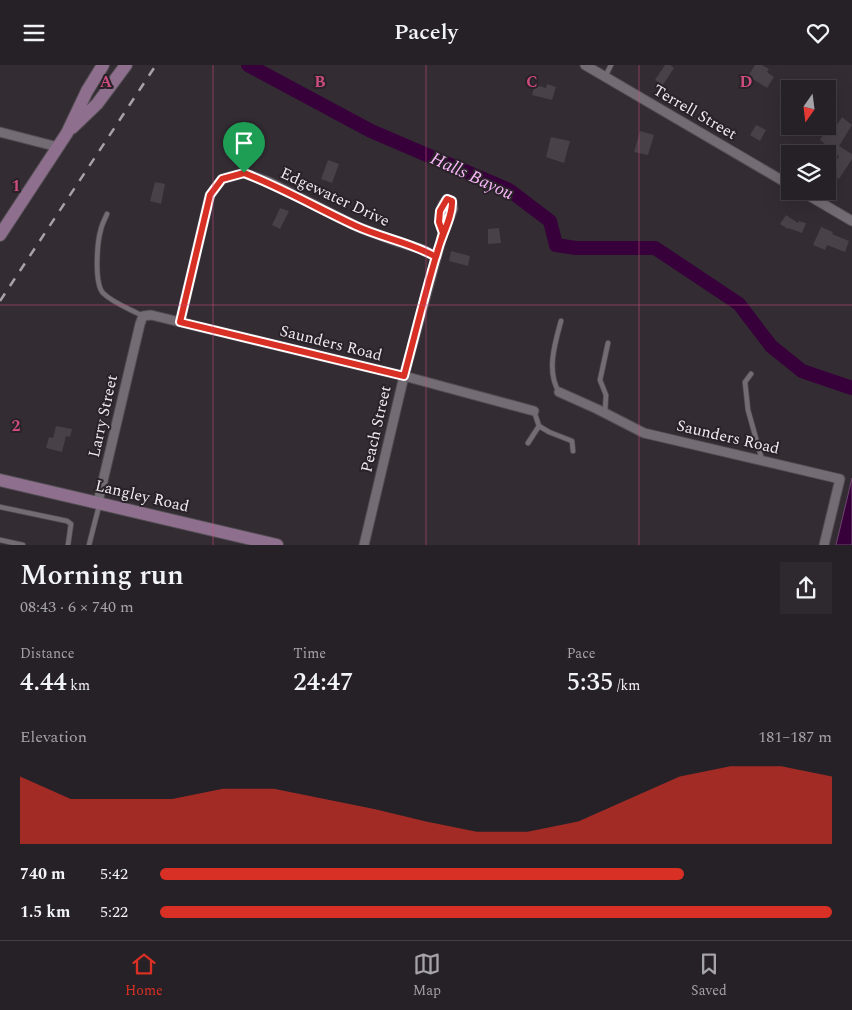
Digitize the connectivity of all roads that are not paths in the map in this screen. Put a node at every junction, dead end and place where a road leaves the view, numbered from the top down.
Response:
1 (103, 65) edge
2 (126, 65) edge
3 (585, 65) edge
4 (611, 65) edge
5 (605, 77) junction
6 (0, 132) edge
7 (67, 133) junction
8 (58, 147) junction
9 (781, 180) edge
10 (816, 200) edge
11 (106, 214) dead end
12 (852, 221) edge
13 (443, 233) dead end
14 (0, 235) edge
15 (436, 257) junction
16 (143, 316) junction
17 (560, 321) dead end
18 (180, 322) junction
19 (608, 343) dead end
20 (751, 374) dead end
21 (404, 376) junction
22 (558, 392) joint
23 (534, 411) joint
24 (605, 413) junction
25 (539, 426) junction
26 (528, 443) dead end
27 (573, 451) dead end
28 (762, 460) junction
29 (0, 480) edge
30 (99, 502) junction
31 (0, 507) edge
32 (0, 540) edge
33 (23, 545) edge
34 (68, 545) edge
35 (89, 545) edge
36 (277, 545) edge
37 (364, 545) edge
38 (824, 545) edge

1 - 7 main road
2 - 7 main road
3 - 5 street, Terrell Street
4 - 5 lane
5 - 9 street, Terrell Street
6 - 8 street
7 - 8 main road
8 - 14 main road
10 - 12 street
11 - 16 lane
13 - 15 street, Peach Street
15 - 18 street, Edgewater Drive
15 - 21 street, Peach Street
16 - 18 street, Saunders Road
16 - 30 street, Larry Street
17 - 22 lane
18 - 21 street, Saunders Road
19 - 24 lane
20 - 28 lane
21 - 23 street, Saunders Road
21 - 37 street, Peach Street
22 - 24 street, Saunders Road
23 - 25 lane
24 - 28 street, Saunders Road
25 - 26 lane
25 - 27 lane
28 - 38 street, Saunders Road
29 - 30 main road, Langley Road
30 - 35 lane
30 - 36 main road, Langley Road
31 - 34 lane
32 - 33 lane

